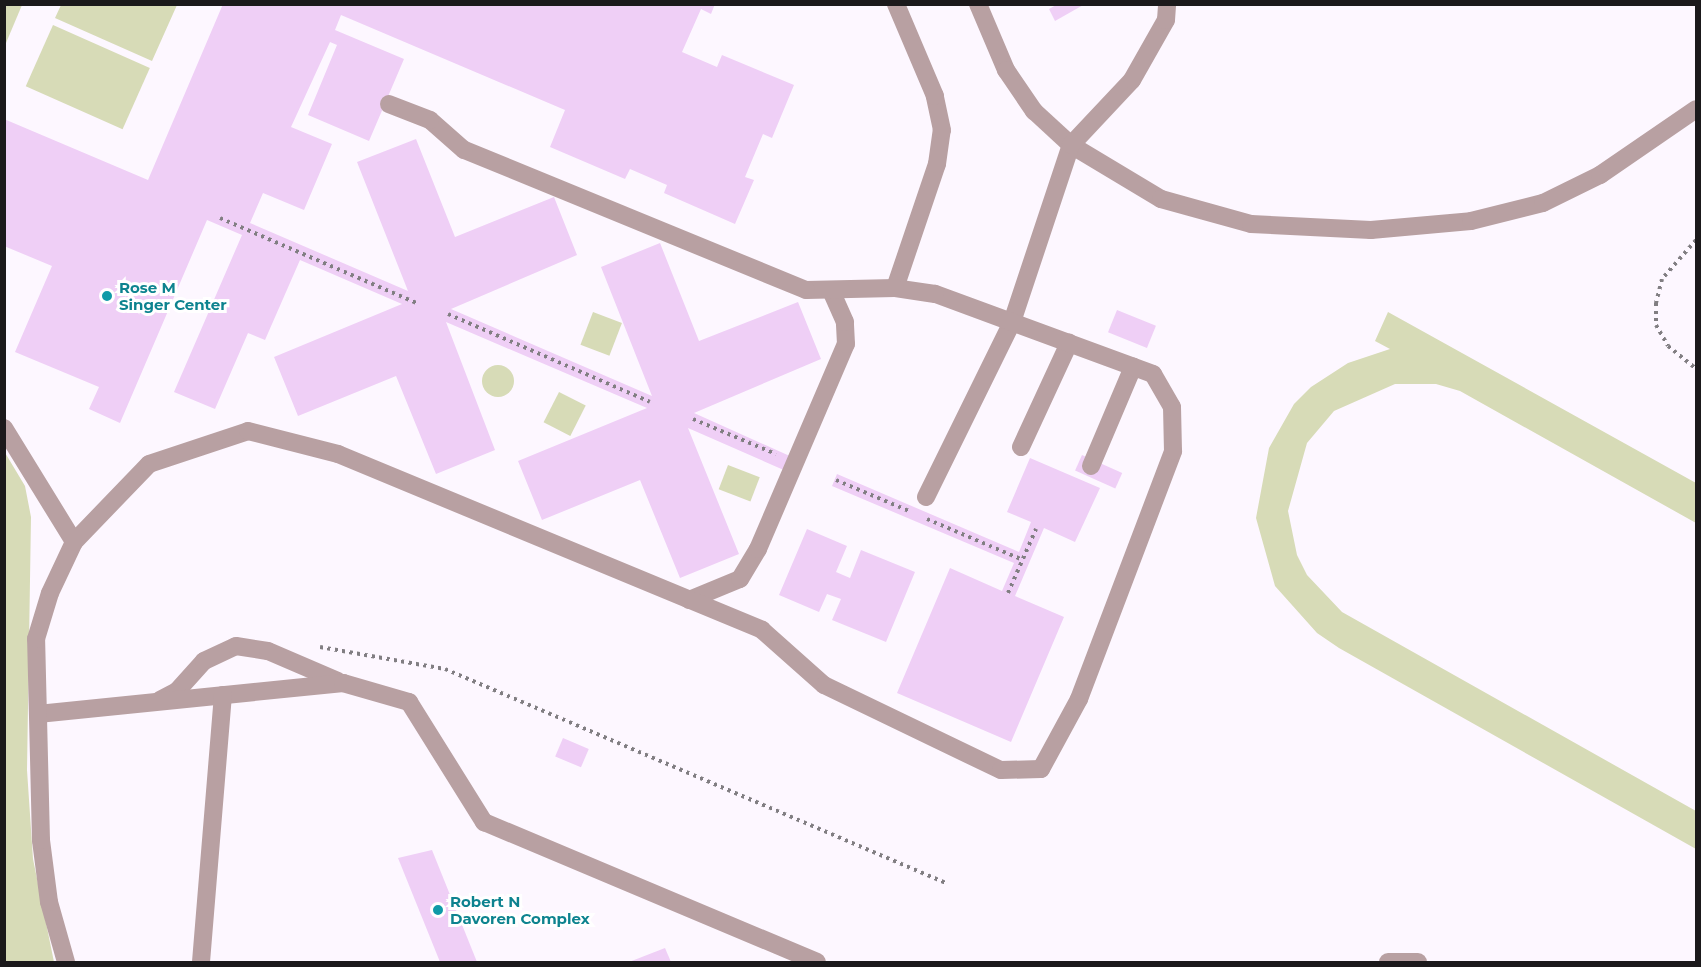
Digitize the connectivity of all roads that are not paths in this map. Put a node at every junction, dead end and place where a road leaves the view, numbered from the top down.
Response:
1 (896, 4) edge
2 (978, 4) edge
3 (1167, 4) edge
4 (389, 104) dead end
5 (1696, 109) edge
6 (1071, 145) junction
7 (895, 288) junction
8 (831, 290) junction
9 (1012, 322) junction
10 (1068, 343) junction
11 (1133, 367) junction
12 (4, 428) edge
13 (1021, 447) dead end
14 (1091, 466) dead end
15 (926, 497) dead end
16 (74, 542) junction
17 (689, 600) junction
18 (343, 683) junction
19 (223, 695) junction
20 (155, 702) junction
21 (38, 714) junction
22 (66, 963) edge
23 (201, 963) edge
24 (817, 963) edge
25 (1388, 963) edge
26 (1418, 963) edge

1 - 7 lane
2 - 6 lane
3 - 6 lane
4 - 8 lane
5 - 6 lane
6 - 9 lane
7 - 8 lane
7 - 9 lane
8 - 17 lane
9 - 10 lane
9 - 15 lane
10 - 11 lane
10 - 13 lane
11 - 14 lane
11 - 17 lane
12 - 16 lane
16 - 17 lane
16 - 21 lane
18 - 19 lane
18 - 20 lane
18 - 24 lane
19 - 20 lane
19 - 23 lane
20 - 21 lane
21 - 22 lane
25 - 26 lane

